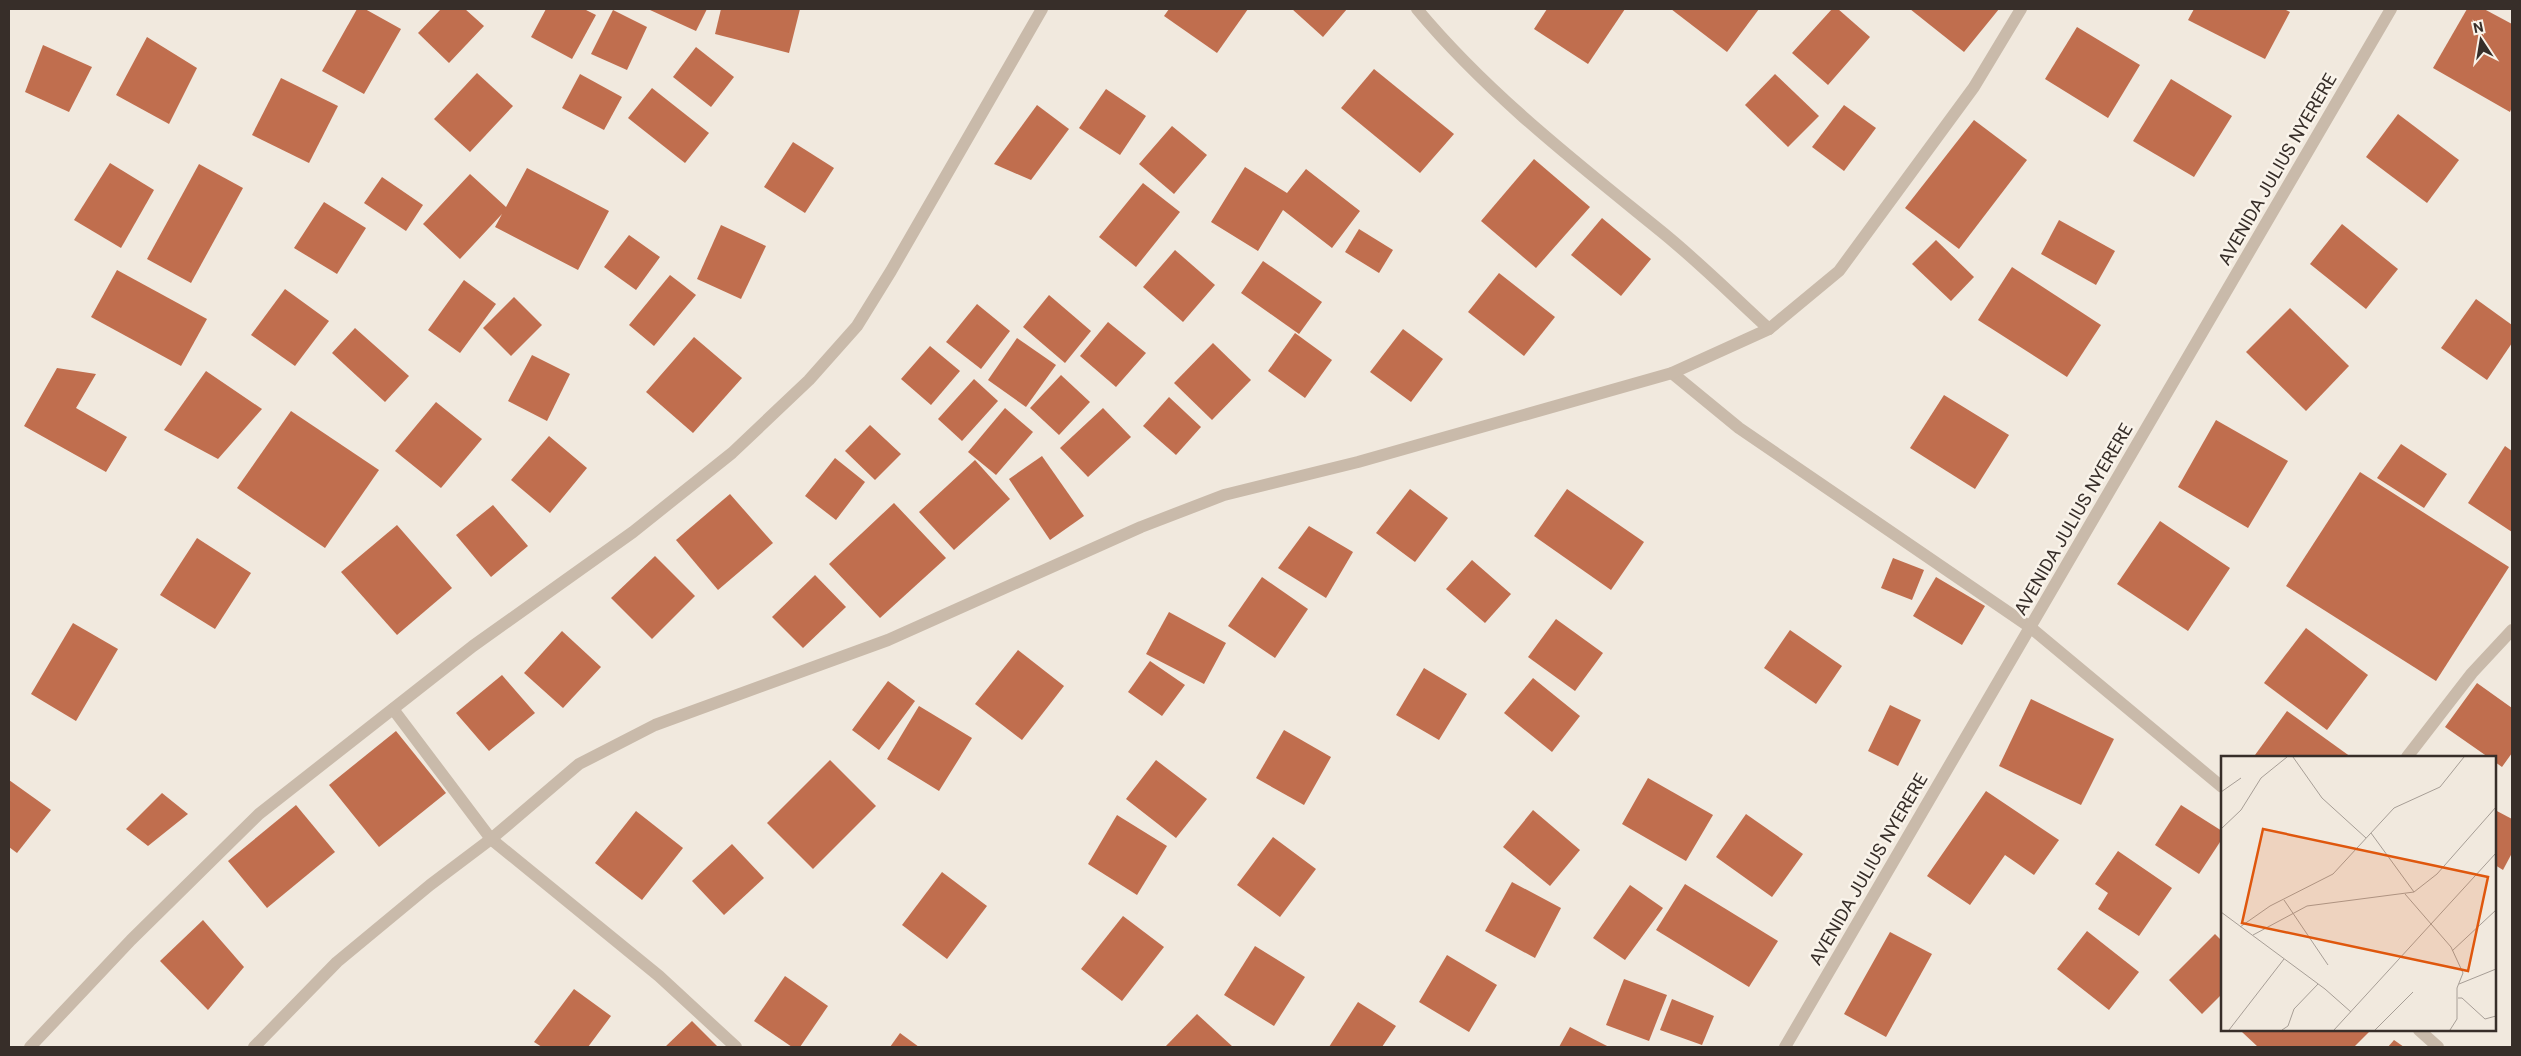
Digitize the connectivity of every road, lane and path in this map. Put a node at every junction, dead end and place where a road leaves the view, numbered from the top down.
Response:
1 (1042, 9) edge
2 (1417, 9) edge
3 (2021, 9) edge
4 (2391, 9) edge
5 (1769, 329) junction
6 (1672, 373) junction
7 (2030, 627) junction
8 (2512, 630) edge
9 (393, 709) junction
10 (2408, 756) edge
11 (2221, 786) edge
12 (491, 839) junction
13 (2420, 1031) edge
14 (30, 1047) edge
15 (254, 1047) edge
16 (736, 1047) edge
17 (1785, 1047) edge
18 (2438, 1047) edge

1 - 9 street
2 - 5 street
3 - 5 street
4 - 7 street, AVENIDA JULIUS NYERERE
5 - 6 street
6 - 7 street
6 - 12 street
7 - 11 street
7 - 17 street, AVENIDA JULIUS NYERERE
8 - 10 street
9 - 12 street
9 - 14 street
12 - 15 street
12 - 16 street
13 - 18 street

